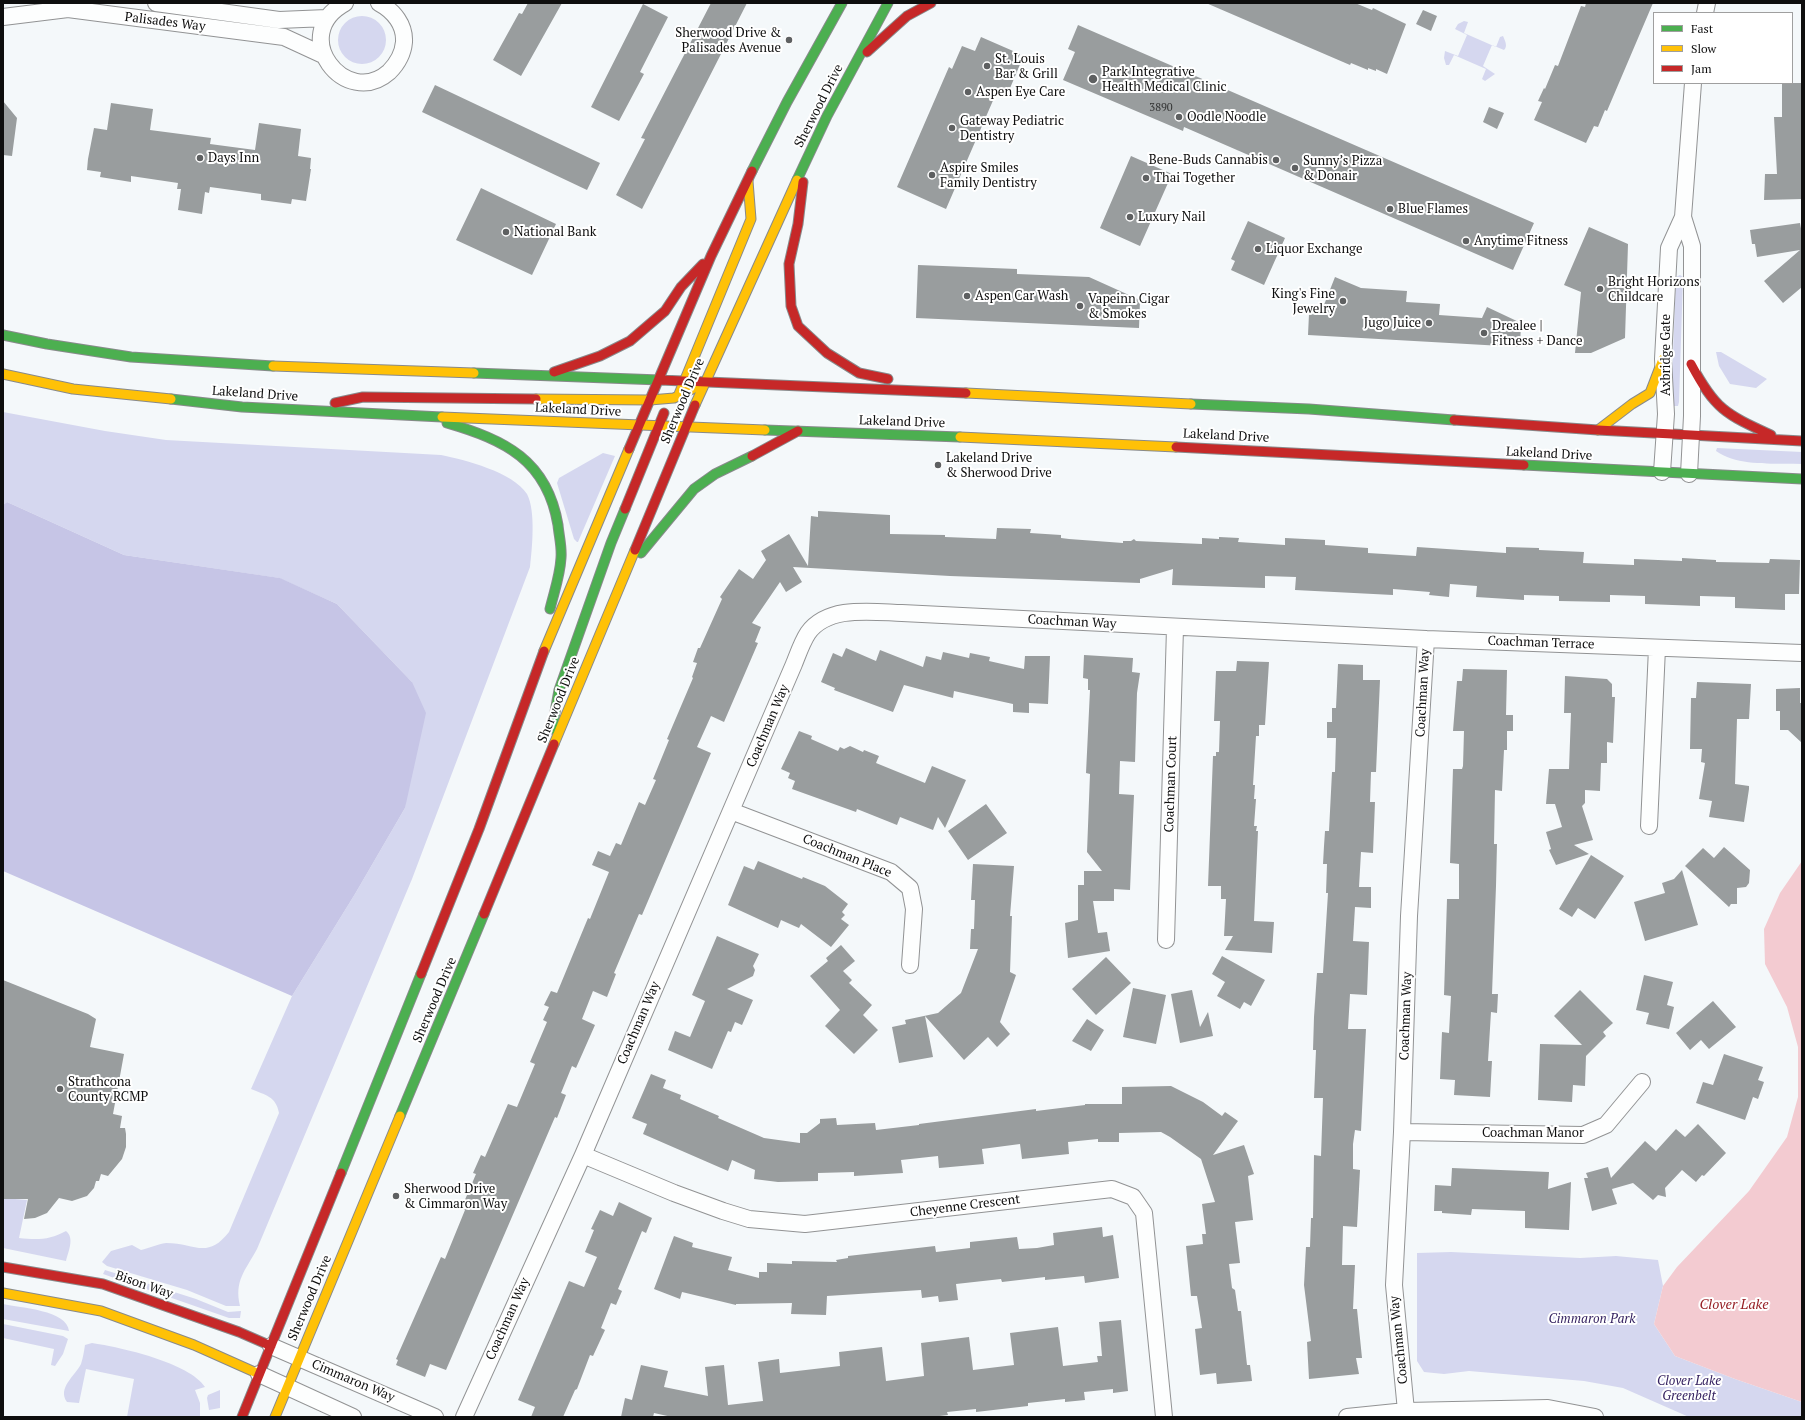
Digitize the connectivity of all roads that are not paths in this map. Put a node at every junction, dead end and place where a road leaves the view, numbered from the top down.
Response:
1 (156, 3) edge
2 (345, 3) edge
3 (379, 3) edge
4 (842, 3) edge
5 (888, 3) edge
6 (931, 3) edge
7 (399, 10) edge
8 (827, 10) dead end
9 (3, 17) edge
10 (327, 18) junction
11 (826, 29) junction
12 (323, 55) junction
13 (854, 64) junction
14 (1693, 84) edge
15 (806, 159) junction
16 (748, 180) junction
17 (1682, 217) junction
18 (711, 256) junction
19 (3, 335) edge
20 (1663, 359) junction
21 (1691, 364) junction
22 (3, 374) edge
23 (543, 376) junction
24 (658, 381) junction
25 (683, 382) junction
26 (705, 383) junction
27 (952, 392) junction
28 (679, 396) junction
29 (665, 399) junction
30 (650, 400) junction
31 (677, 406) dead end
32 (299, 410) junction
33 (397, 413) junction
34 (679, 417) dead end
35 (640, 426) junction
36 (660, 426) junction
37 (686, 427) junction
38 (1598, 430) junction
39 (798, 431) junction
40 (1664, 433) junction
41 (1692, 435) junction
42 (1781, 439) junction
43 (1802, 440) edge
44 (1662, 472) junction
45 (1689, 474) junction
46 (1802, 480) edge
47 (627, 569) junction
48 (1176, 628) junction
49 (1426, 639) junction
50 (1657, 648) junction
51 (1802, 653) edge
52 (543, 654) junction
53 (545, 770) junction
54 (731, 811) junction
55 (1649, 826) dead end
56 (1166, 940) dead end
57 (910, 965) dead end
58 (1642, 1082) dead end
59 (1402, 1132) junction
60 (583, 1154) junction
61 (3, 1267) edge
62 (3, 1293) edge
63 (271, 1346) junction
64 (300, 1358) junction
65 (259, 1374) junction
66 (287, 1388) junction
67 (1406, 1411) junction
68 (242, 1417) edge
69 (275, 1417) edge
70 (353, 1417) edge
71 (435, 1417) edge
72 (464, 1417) edge
73 (1164, 1417) edge
74 (1347, 1417) edge
75 (1595, 1417) edge

1 - 10 street, Palisades Way
2 - 10 street
3 - 7 street, Palisades Way
4 - 11 main road, Sherwood Drive
5 - 13 main road, Sherwood Drive
6 - 13 main road
7 - 12 street, Palisades Way
8 - 11 main road
9 - 12 street, Palisades Way
10 - 12 street
11 - 16 main road, Sherwood Drive
13 - 15 main road, Sherwood Drive
14 - 17 street, Axbridge Gate
15 - 26 main road, Sherwood Drive
15 - 27 main road
16 - 18 main road, Sherwood Drive
16 - 25 main road
17 - 20 street, Axbridge Gate
17 - 21 street, Axbridge Gate
18 - 23 main road
18 - 24 main road, Sherwood Drive
19 - 23 main road, Lakeland Drive
20 - 38 main road
20 - 40 street, Axbridge Gate
21 - 41 street, Axbridge Gate
21 - 42 main road
22 - 32 main road, Lakeland Drive
23 - 24 main road, Lakeland Drive
24 - 25 main road, Lakeland Drive
24 - 29 main road
24 - 30 main road, Sherwood Drive
25 - 26 main road, Lakeland Drive
25 - 28 main road
26 - 27 main road, Lakeland Drive
26 - 28 main road
26 - 37 main road, Sherwood Drive
27 - 38 main road, Lakeland Drive
28 - 29 main road
28 - 31 main road
29 - 30 main road
29 - 36 main road
30 - 32 main road
30 - 35 main road, Sherwood Drive
32 - 33 main road, Lakeland Drive
33 - 35 main road, Lakeland Drive
33 - 52 main road
34 - 37 main road
35 - 36 main road, Lakeland Drive
35 - 52 main road, Sherwood Drive
36 - 37 main road, Lakeland Drive
36 - 53 main road
37 - 39 main road, Lakeland Drive
37 - 47 main road, Sherwood Drive
38 - 40 main road, Lakeland Drive
39 - 44 main road, Lakeland Drive
39 - 47 main road
40 - 41 main road, Lakeland Drive
40 - 44 street, Axbridge Gate
41 - 42 main road, Lakeland Drive
41 - 45 street, Axbridge Gate
42 - 43 main road, Lakeland Drive
44 - 45 main road, Lakeland Drive
45 - 46 main road, Lakeland Drive
47 - 53 main road, Sherwood Drive
48 - 49 street, Coachman Way
48 - 54 street, Coachman Way
48 - 56 street, Coachman Court
49 - 50 street, Coachman Terrace
49 - 59 street, Coachman Way
50 - 51 street, Coachman Terrace
50 - 55 street
52 - 63 main road, Sherwood Drive
53 - 64 main road, Sherwood Drive
54 - 57 street, Coachman Place
54 - 60 street, Coachman Way
58 - 59 street, Coachman Manor
59 - 67 street, Coachman Way
60 - 72 street, Coachman Way
60 - 73 street, Cheyenne Crescent
61 - 63 main road, Bison Way
62 - 65 main road
63 - 64 street, Cimmaron Way
63 - 65 main road, Sherwood Drive
64 - 66 main road, Sherwood Drive
64 - 71 street, Cimmaron Way
65 - 66 street
65 - 68 main road, Sherwood Drive
66 - 69 main road, Sherwood Drive
66 - 70 street
67 - 74 street
67 - 75 street

